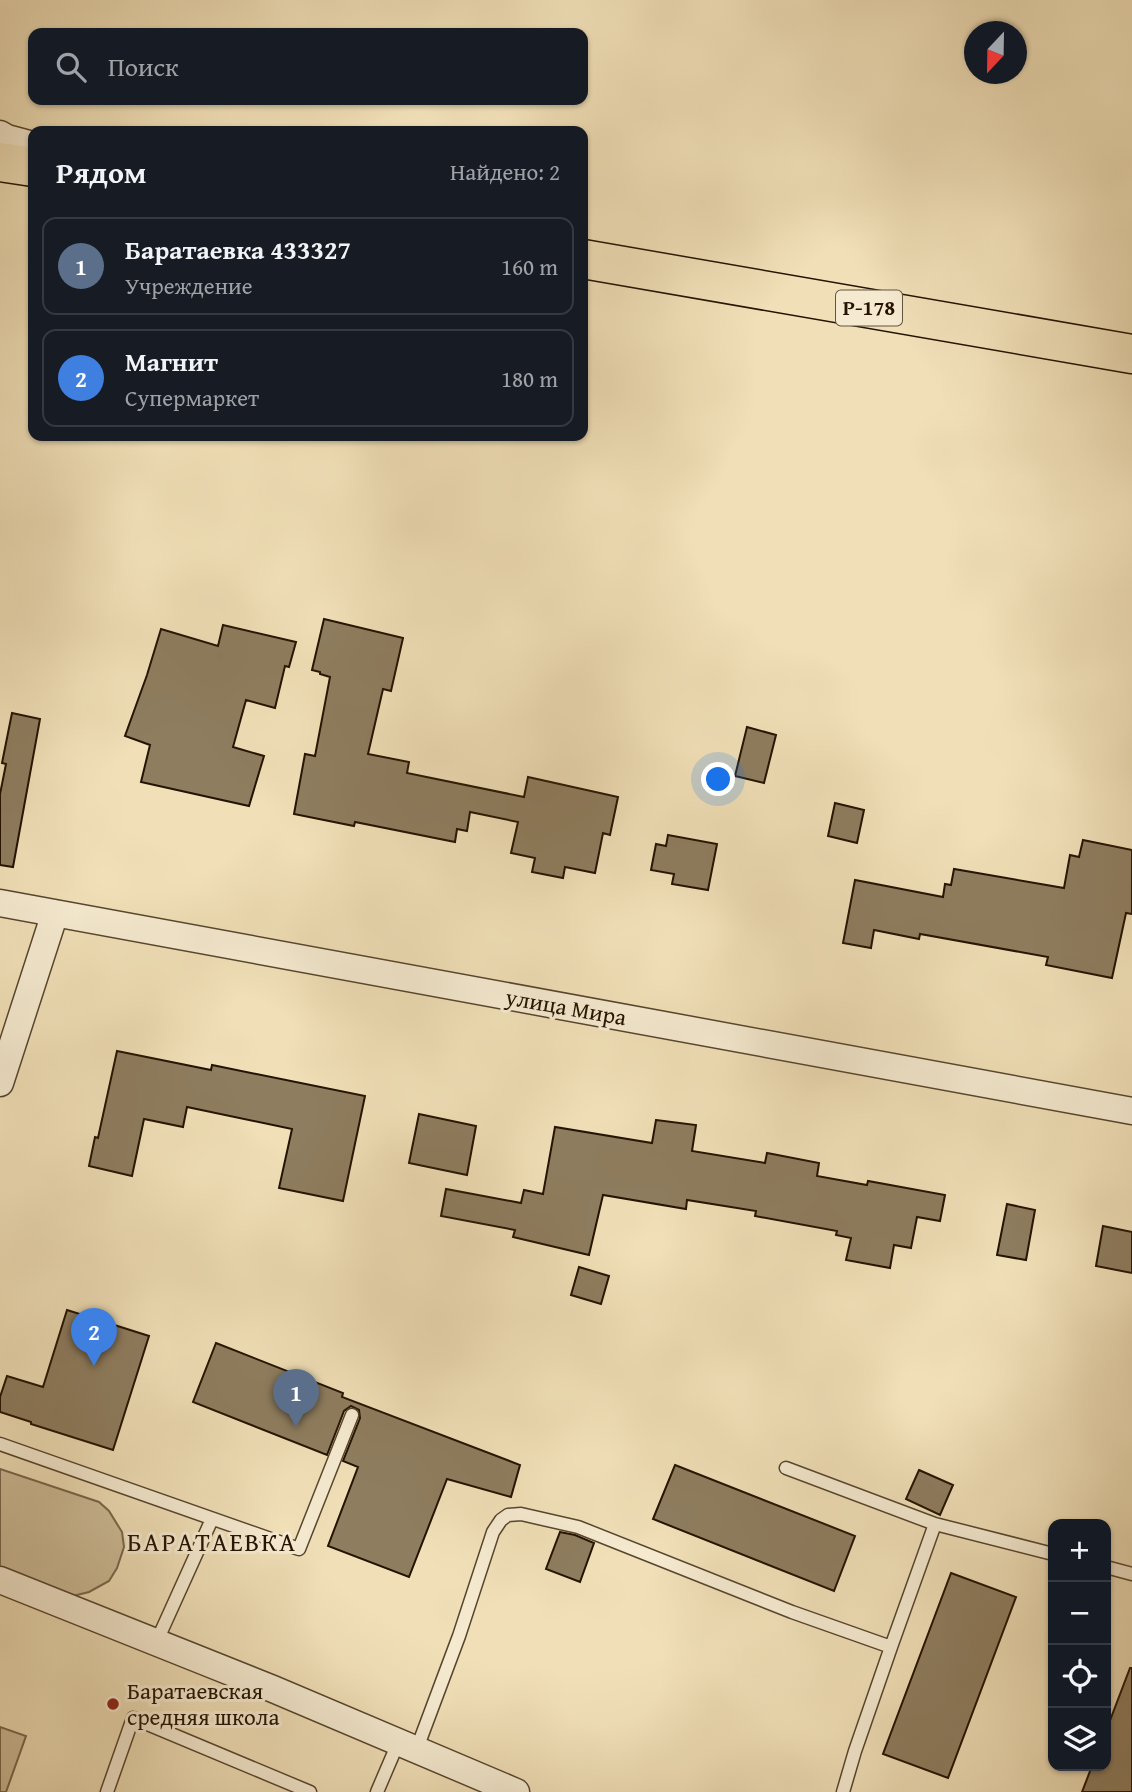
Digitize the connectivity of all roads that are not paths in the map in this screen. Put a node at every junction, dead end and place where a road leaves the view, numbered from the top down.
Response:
1 (0, 134) edge
2 (28, 144) edge
3 (0, 162) edge
4 (28, 166) edge
5 (588, 260) edge
6 (1132, 354) edge
7 (0, 903) edge
8 (55, 913) junction
9 (0, 1083) edge
10 (1132, 1111) edge
11 (352, 1415) dead end
12 (0, 1444) edge
13 (786, 1468) dead end
14 (212, 1518) junction
15 (935, 1524) junction
16 (1048, 1553) edge
17 (1111, 1568) edge
18 (1132, 1574) edge
19 (0, 1580) edge
20 (156, 1644) junction
21 (891, 1647) junction
22 (407, 1747) junction
23 (107, 1792) edge
24 (310, 1792) edge
25 (377, 1792) edge
26 (516, 1792) edge
27 (843, 1792) edge

1 - 2 street
3 - 4 highway
5 - 6 highway, Р-178
7 - 8 street, улица Мира
8 - 9 street
8 - 10 street, улица Мира
11 - 14 lane
12 - 14 lane
13 - 15 lane
14 - 20 lane
15 - 16 lane
15 - 21 lane
17 - 18 lane
19 - 20 street
20 - 22 street
21 - 22 lane
21 - 27 lane
22 - 25 lane
22 - 26 street
23 - 24 lane

